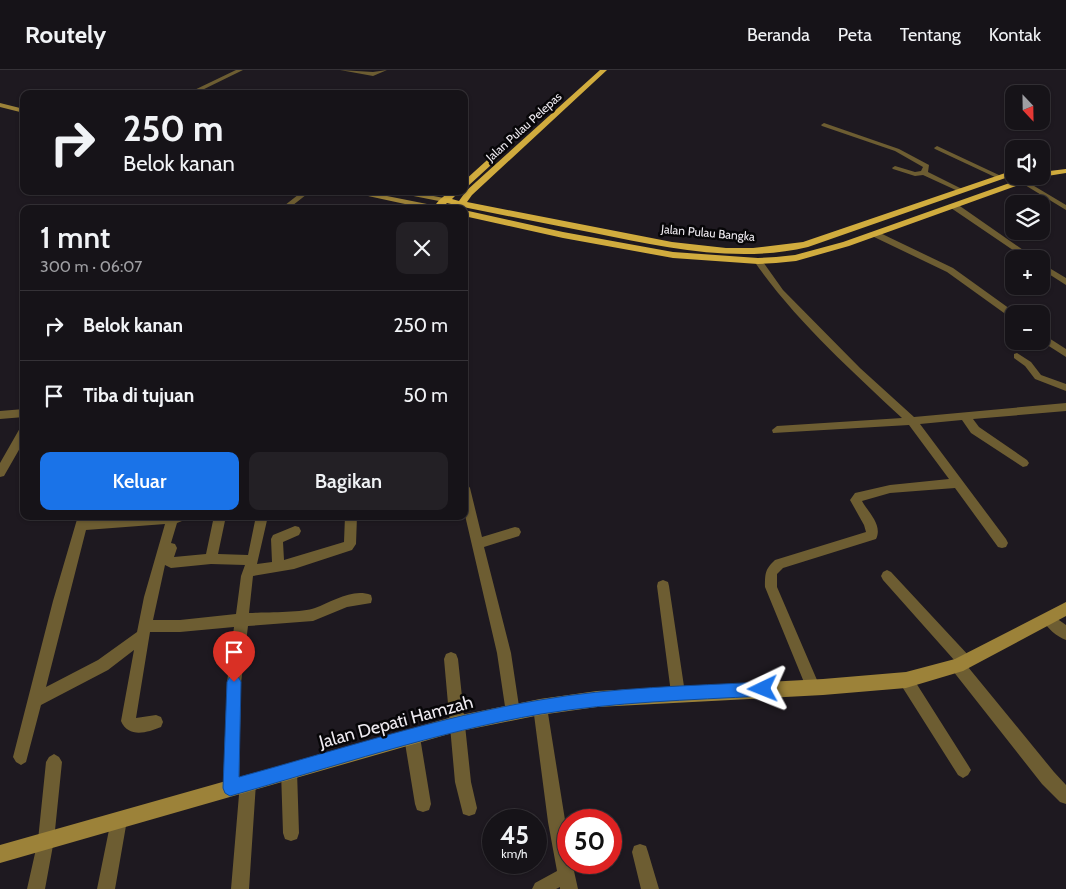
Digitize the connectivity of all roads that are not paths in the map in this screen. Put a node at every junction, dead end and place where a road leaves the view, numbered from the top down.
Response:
1 (240, 70) edge
2 (248, 70) edge
3 (343, 70) edge
4 (384, 70) edge
5 (593, 70) edge
6 (604, 70) edge
7 (373, 71) edge
8 (198, 90) edge
9 (207, 90) edge
10 (0, 98) edge
11 (20, 103) edge
12 (0, 105) edge
13 (20, 110) edge
14 (824, 124) dead end
15 (509, 144) dead end
16 (937, 148) dead end
17 (503, 150) dead end
18 (1066, 163) edge
19 (1050, 165) edge
20 (895, 168) dead end
21 (1066, 170) edge
22 (924, 173) junction
23 (1050, 173) edge
24 (1005, 176) edge
25 (1000, 178) junction
26 (468, 181) edge
27 (1011, 185) edge
28 (1029, 185) edge
29 (962, 191) junction
30 (302, 195) edge
31 (374, 195) edge
32 (405, 195) edge
33 (452, 195) edge
34 (468, 195) edge
35 (289, 205) edge
36 (435, 205) edge
37 (438, 205) edge
38 (442, 205) edge
39 (921, 206) junction
40 (954, 206) junction
41 (1066, 208) edge
42 (468, 210) edge
43 (468, 211) edge
44 (935, 213) junction
45 (874, 234) junction
46 (1019, 250) edge
47 (758, 261) junction
48 (1050, 270) edge
49 (1064, 279) edge
50 (1005, 310) edge
51 (1050, 342) edge
52 (1066, 354) edge
53 (1016, 356) dead end
54 (1066, 388) edge
55 (1063, 409) edge
56 (20, 413) edge
57 (0, 415) edge
58 (965, 416) junction
59 (912, 421) junction
60 (777, 430) dead end
61 (20, 439) edge
62 (1023, 462) dead end
63 (0, 473) edge
64 (957, 483) junction
65 (468, 505) edge
66 (105, 520) edge
67 (172, 520) edge
68 (179, 520) edge
69 (219, 520) edge
70 (261, 520) edge
71 (351, 520) edge
72 (82, 521) edge
73 (295, 531) dead end
74 (516, 532) dead end
75 (1002, 543) dead end
76 (477, 544) junction
77 (211, 559) junction
78 (251, 566) junction
79 (278, 566) junction
80 (887, 576) dead end
81 (663, 586) dead end
82 (366, 599) dead end
83 (1066, 609) edge
84 (1049, 619) junction
85 (241, 620) junction
86 (143, 631) junction
87 (1066, 634) edge
88 (451, 660) dead end
89 (961, 664) junction
90 (906, 680) junction
91 (813, 687) junction
92 (678, 693) junction
93 (36, 700) junction
94 (540, 707) junction
95 (514, 713) junction
96 (156, 722) dead end
97 (456, 724) junction
98 (412, 737) junction
99 (21, 757) dead end
100 (54, 762) dead end
101 (963, 770) dead end
102 (290, 771) junction
103 (248, 783) junction
104 (230, 788) junction
105 (1066, 796) edge
106 (423, 804) dead end
107 (469, 808) dead end
108 (119, 820) junction
109 (291, 833) dead end
110 (46, 840) junction
111 (640, 852) dead end
112 (0, 854) edge
113 (568, 882) edge
114 (36, 889) edge
115 (106, 889) edge
116 (240, 889) edge
117 (541, 889) edge
118 (650, 889) edge

1 - 8 street
2 - 9 street
3 - 7 street
4 - 7 street
5 - 15 highway, Jalan Pulau Pelepas
6 - 34 highway, Jalan Pulau Pelepas
10 - 11 main road
12 - 13 main road
14 - 22 street
16 - 25 street
17 - 26 highway, Jalan Pulau Pelepas
18 - 19 highway
20 - 22 street
21 - 23 highway
22 - 29 street
24 - 25 highway, Jalan Pulau Bangka
25 - 29 highway, Jalan Pulau Bangka
27 - 40 highway, Jalan Pulau Bangka
28 - 41 street
29 - 39 highway, Jalan Pulau Bangka
30 - 35 street
31 - 36 main road, Jalan Pulau Bangka
32 - 37 main road, Jalan Pulau Bangka
33 - 38 highway
39 - 42 highway, Jalan Pulau Bangka
39 - 44 highway
40 - 44 highway, Jalan Pulau Bangka
40 - 46 street
43 - 47 highway, Jalan Pulau Bangka
44 - 45 highway, Jalan Pulau Bangka
45 - 47 highway, Jalan Pulau Bangka
45 - 50 street
47 - 59 street
48 - 49 street
51 - 52 street
53 - 54 street
55 - 58 street
56 - 57 street
58 - 59 street
58 - 62 street
59 - 60 street
59 - 64 street
61 - 63 street
64 - 75 street
64 - 91 street
65 - 76 street
66 - 72 street
67 - 86 street
68 - 77 street
69 - 77 street
70 - 78 street
71 - 79 street
72 - 93 street
73 - 79 street
74 - 76 street
76 - 95 street
77 - 78 street
78 - 79 street
78 - 85 street
80 - 89 street
81 - 92 street
82 - 85 street
83 - 84 main road, Jalan Depati Hamzah
84 - 87 street
84 - 89 main road, Jalan Depati Hamzah
85 - 86 street
85 - 104 street
86 - 93 street
86 - 96 street
88 - 97 street
89 - 90 main road, Jalan Depati Hamzah
89 - 105 street
90 - 91 main road, Jalan Depati Hamzah
90 - 101 street
91 - 92 main road, Jalan Depati Hamzah
92 - 94 main road, Jalan Depati Hamzah
93 - 99 street
94 - 95 main road, Jalan Depati Hamzah
94 - 113 street
95 - 97 main road, Jalan Depati Hamzah
97 - 98 main road, Jalan Depati Hamzah
97 - 107 street
98 - 102 main road, Jalan Depati Hamzah
98 - 106 street
100 - 110 street
102 - 103 main road, Jalan Depati Hamzah
102 - 109 street
103 - 104 main road, Jalan Depati Hamzah
103 - 116 street
104 - 108 main road, Jalan Depati Hamzah
108 - 110 main road, Jalan Depati Hamzah
108 - 115 street
110 - 112 main road, Jalan Depati Hamzah
110 - 114 street
111 - 118 street
113 - 117 street

